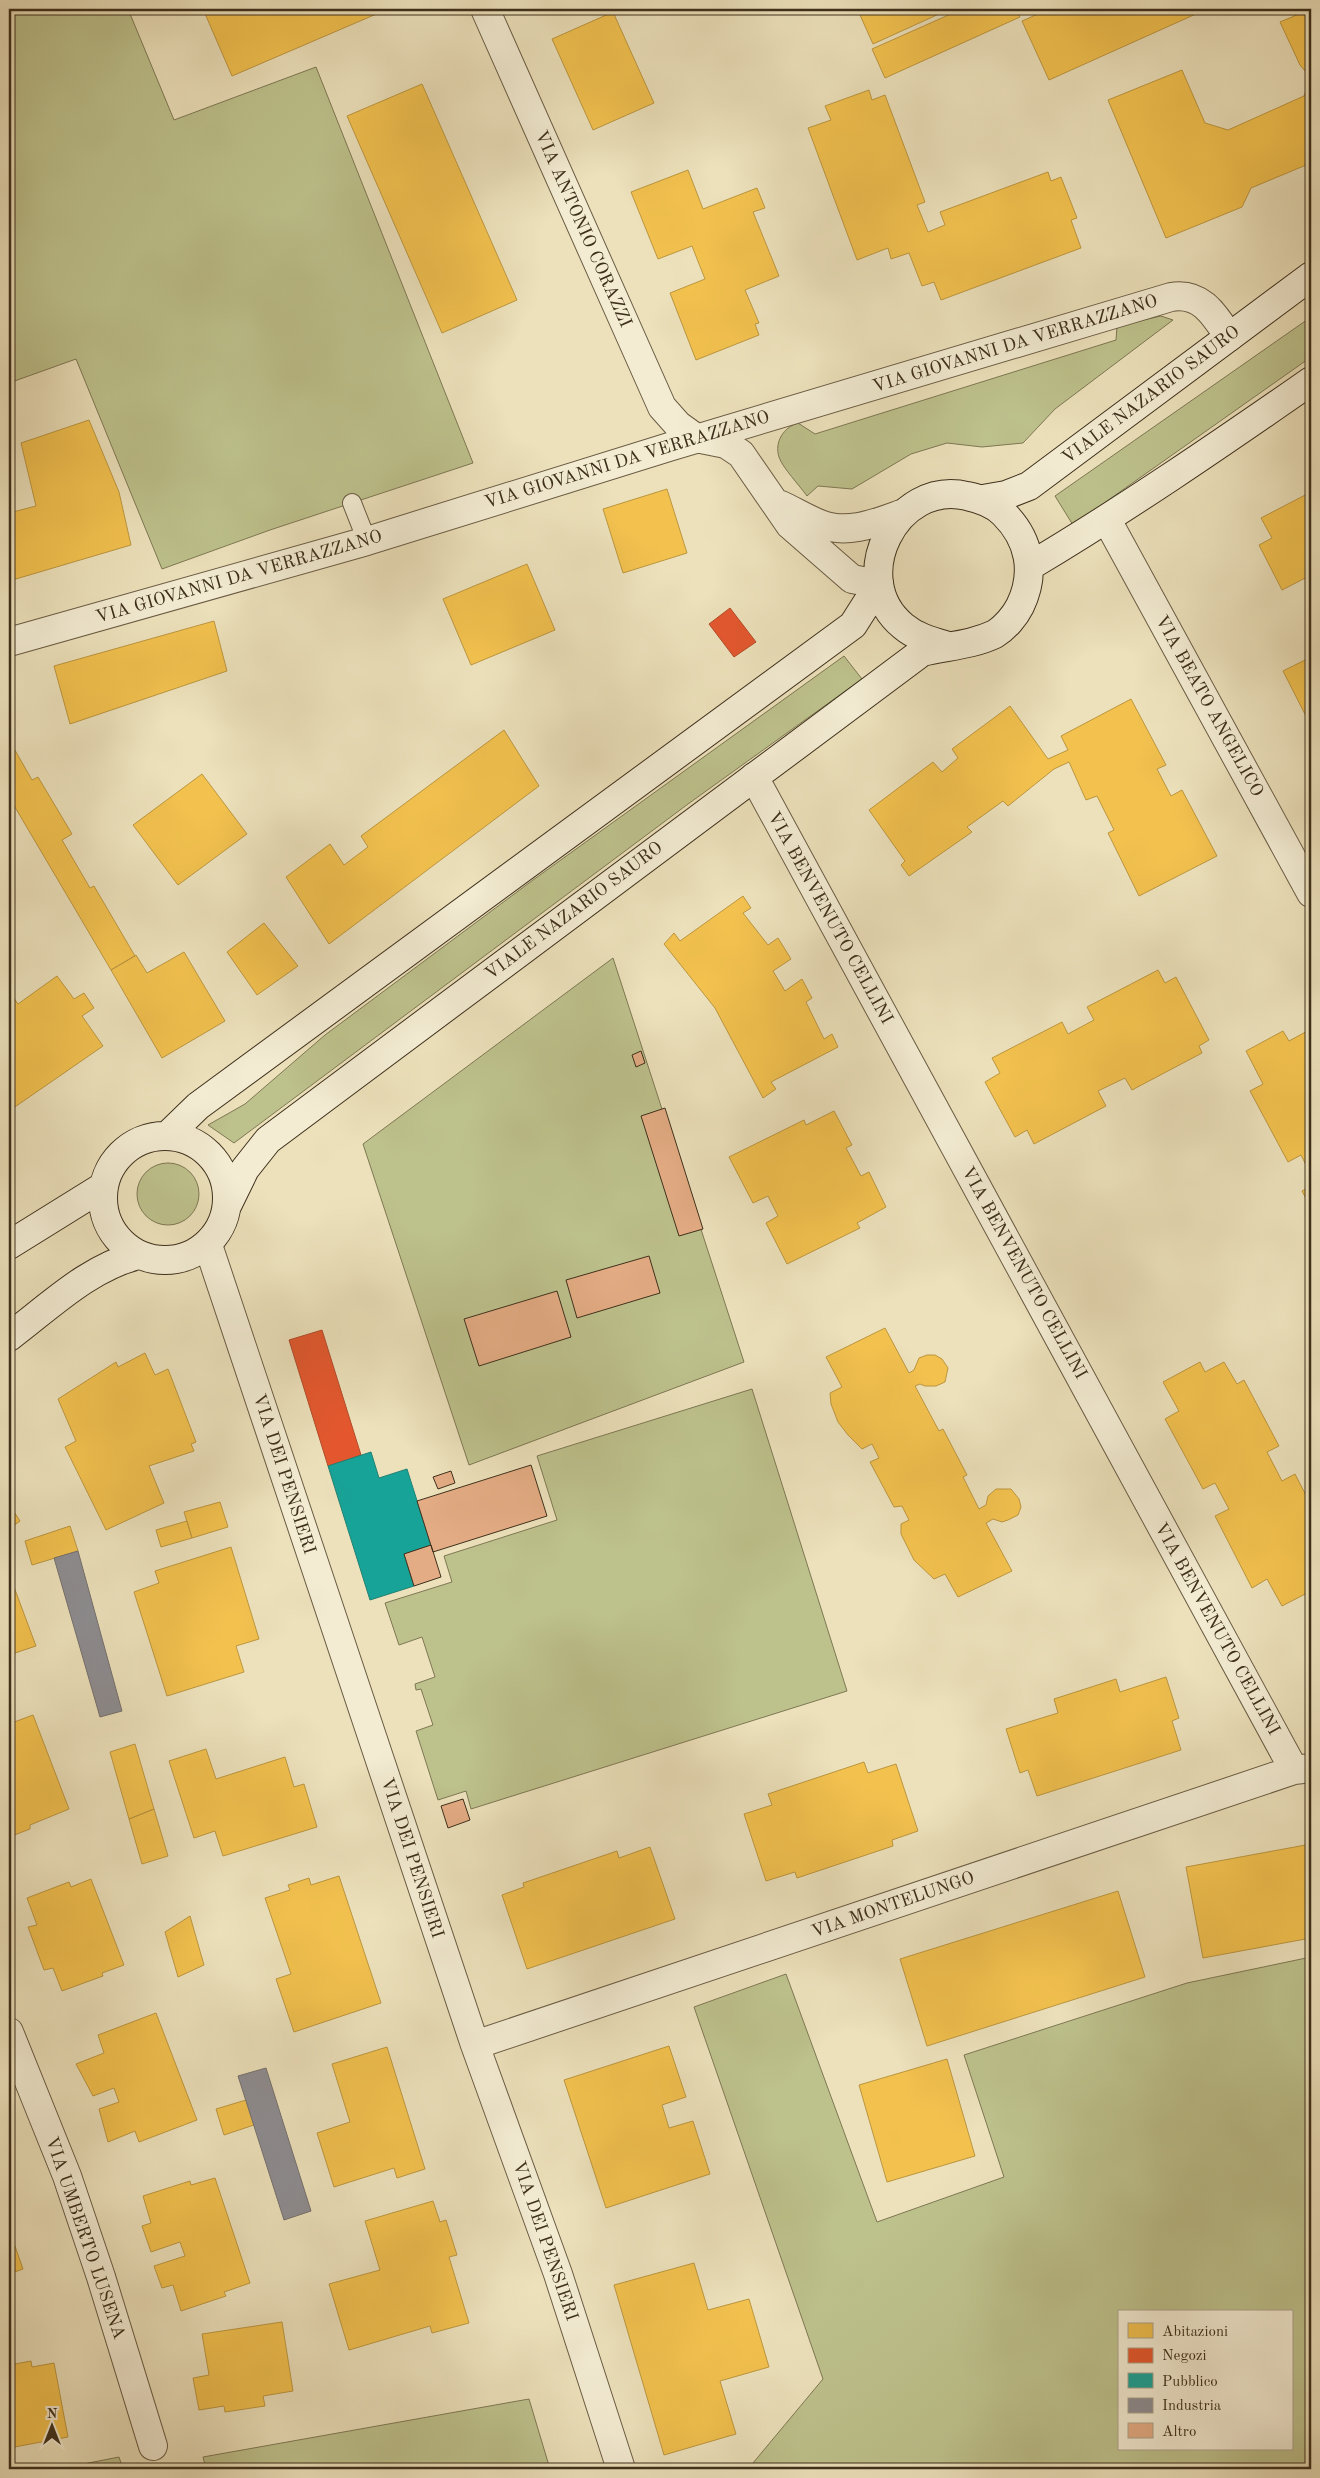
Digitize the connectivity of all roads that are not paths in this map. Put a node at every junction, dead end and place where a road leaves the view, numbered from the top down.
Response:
1 (485, 9) edge
2 (1311, 276) edge
3 (1229, 337) junction
4 (1311, 381) edge
5 (696, 438) junction
6 (983, 499) junction
7 (771, 500) junction
8 (352, 503) dead end
9 (901, 514) junction
10 (1107, 520) junction
11 (368, 541) junction
12 (1030, 566) junction
13 (879, 584) junction
14 (9, 642) edge
15 (948, 646) junction
16 (754, 777) junction
17 (1311, 893) edge
18 (167, 1136) junction
19 (104, 1186) junction
20 (227, 1206) junction
21 (9, 1245) edge
22 (208, 1246) junction
23 (139, 1255) junction
24 (9, 1337) edge
25 (1303, 1769) edge
26 (9, 2032) edge
27 (475, 2045) junction
28 (153, 2446) dead end
29 (621, 2469) edge

1 - 5 street, VIA ANTONIO CORAZZI
2 - 3 street, VIALE NAZARIO SAURO
3 - 5 street, VIA GIOVANNI DA VERRAZZANO
3 - 6 street, VIALE NAZARIO SAURO
4 - 10 street
5 - 7 street
5 - 11 street, VIA GIOVANNI DA VERRAZZANO
6 - 9 street, VIALE NAZARIO SAURO
6 - 12 street, VIALE NAZARIO SAURO
7 - 9 street
7 - 13 street
8 - 11 lane
9 - 13 street, VIALE NAZARIO SAURO
10 - 12 street
10 - 17 street, VIA BEATO ANGELICO
11 - 14 street, VIA GIOVANNI DA VERRAZZANO
12 - 15 street, VIALE NAZARIO SAURO
13 - 15 street, VIALE NAZARIO SAURO
13 - 18 street, VIALE NAZARIO SAURO
15 - 16 street, VIALE NAZARIO SAURO
16 - 20 street, VIALE NAZARIO SAURO
16 - 25 street, VIA BENVENUTO CELLINI
18 - 19 street
18 - 20 street
19 - 21 street
19 - 23 street
20 - 22 street
22 - 23 street
22 - 27 street, VIA DEI PENSIERI
23 - 24 street
25 - 27 street, VIA MONTELUNGO
26 - 28 street, VIA UMBERTO LUSENA
27 - 29 street, VIA DEI PENSIERI

